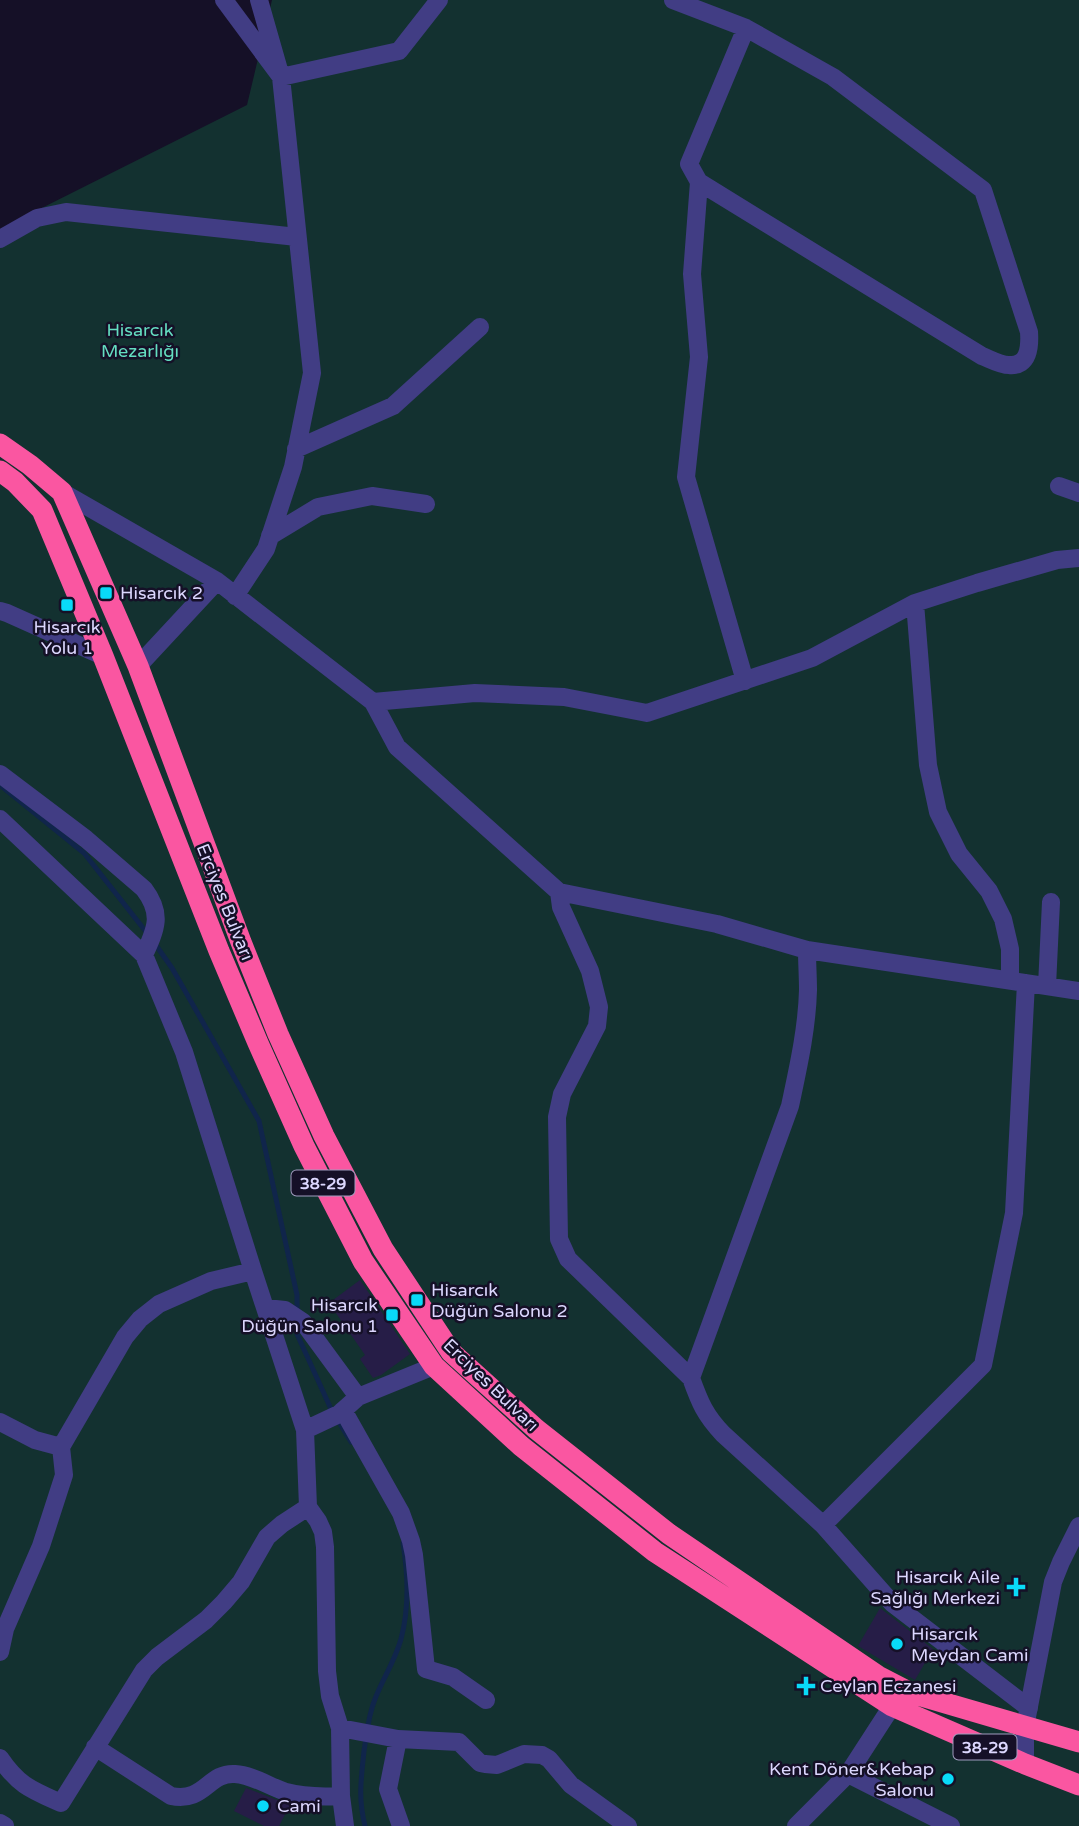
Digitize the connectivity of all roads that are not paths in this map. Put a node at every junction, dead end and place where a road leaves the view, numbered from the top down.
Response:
1 (224, 0) edge
2 (259, 0) edge
3 (439, 0) edge
4 (673, 0) edge
5 (746, 28) junction
6 (281, 78) junction
7 (699, 182) junction
8 (298, 237) junction
9 (0, 239) edge
10 (480, 327) dead end
11 (0, 444) edge
12 (296, 449) junction
13 (0, 471) edge
14 (1059, 486) dead end
15 (62, 492) junction
16 (1079, 492) edge
17 (426, 504) dead end
18 (270, 536) junction
19 (1079, 558) edge
20 (218, 581) junction
21 (235, 596) junction
22 (915, 603) junction
23 (0, 611) edge
24 (103, 656) junction
25 (138, 666) junction
26 (745, 681) junction
27 (373, 702) junction
28 (0, 774) edge
29 (0, 819) edge
30 (559, 892) junction
31 (1051, 902) dead end
32 (149, 945) junction
33 (807, 950) junction
34 (1018, 982) junction
35 (1047, 986) junction
36 (1079, 992) edge
37 (253, 1271) junction
38 (266, 1308) junction
39 (434, 1366) junction
40 (691, 1378) junction
41 (358, 1397) junction
42 (341, 1412) junction
43 (0, 1422) edge
44 (312, 1427) junction
45 (61, 1447) junction
46 (308, 1507) junction
47 (823, 1525) junction
48 (1079, 1527) edge
49 (0, 1652) edge
50 (486, 1700) dead end
51 (892, 1706) junction
52 (1027, 1717) junction
53 (355, 1731) junction
54 (398, 1739) junction
55 (1079, 1742) edge
56 (95, 1746) junction
57 (0, 1758) edge
58 (1024, 1764) junction
59 (848, 1774) junction
60 (1079, 1785) edge
61 (341, 1796) junction
62 (0, 1823) edge
63 (5, 1826) edge
64 (345, 1826) edge
65 (401, 1826) edge
66 (628, 1826) edge
67 (796, 1826) edge
68 (951, 1826) edge

1 - 6 street
2 - 6 street
3 - 6 street
4 - 5 street
5 - 7 street
5 - 7 street
6 - 8 street
7 - 26 street
8 - 9 street
8 - 12 street
10 - 12 street
11 - 15 highway, Erciyes Bulvarı / 38-29
12 - 18 street
13 - 24 highway, Erciyes Bulvarı / 38-29
14 - 16 street
15 - 20 street
15 - 25 highway, Erciyes Bulvarı / 38-29
17 - 18 street
18 - 21 street
19 - 22 street
20 - 21 street
20 - 25 street
21 - 27 street
22 - 26 street
22 - 34 street
23 - 24 street
24 - 39 highway, Erciyes Bulvarı / 38-29
25 - 52 highway, Erciyes Bulvarı / 38-29
26 - 27 street
27 - 30 street
28 - 32 street
29 - 32 street
30 - 33 street
30 - 40 street
31 - 35 street
32 - 37 street
33 - 34 street
33 - 40 street
34 - 35 street
34 - 47 street
35 - 36 street
37 - 38 street
37 - 45 street
38 - 41 street
38 - 44 street
39 - 41 street
39 - 51 highway, Erciyes Bulvarı / 38-29
40 - 47 street
41 - 42 street
42 - 44 street
42 - 50 street
43 - 45 street
44 - 46 street
45 - 49 street
46 - 53 street
46 - 56 street
47 - 52 street
48 - 52 street
51 - 58 highway, Erciyes Bulvarı / 38-29
51 - 59 street
52 - 55 highway, Erciyes Bulvarı
52 - 58 street
53 - 54 street
53 - 61 street
54 - 65 street
54 - 66 street
56 - 57 street
56 - 61 street
58 - 60 highway, Erciyes Bulvarı / 38-29
59 - 67 street
59 - 68 street
61 - 64 street
62 - 63 street

